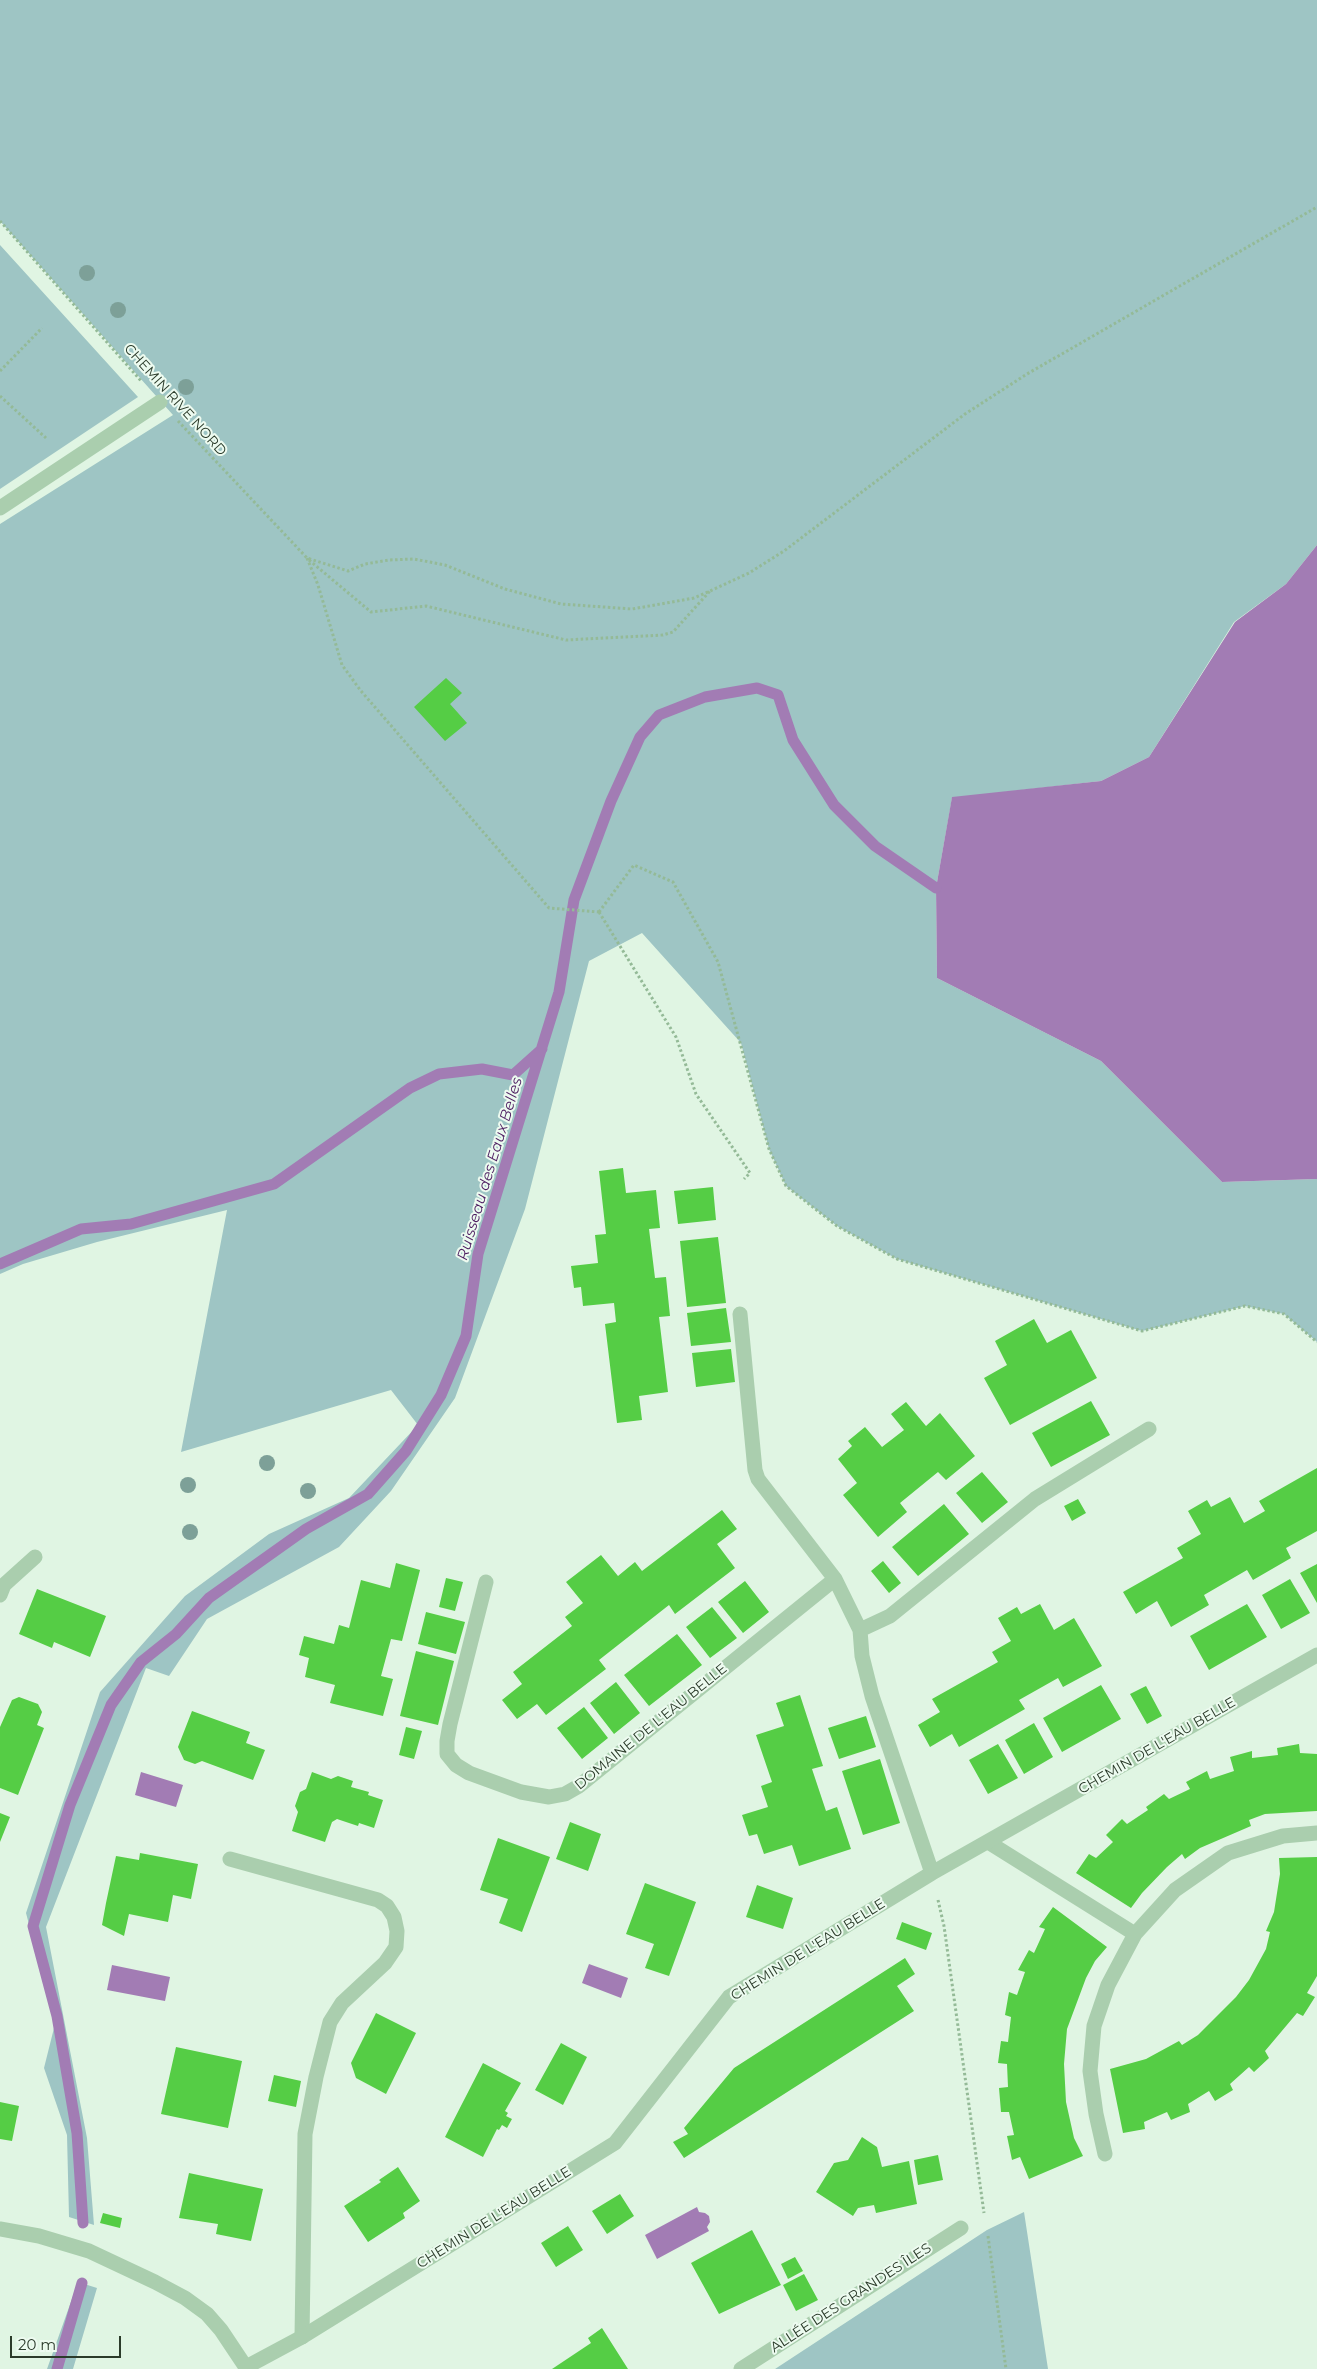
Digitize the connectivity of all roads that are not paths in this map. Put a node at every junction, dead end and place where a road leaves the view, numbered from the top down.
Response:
1 (160, 402) road end
2 (0, 508) edge
3 (740, 1314) dead end
4 (1149, 1429) dead end
5 (35, 1557) dead end
6 (835, 1579) junction
7 (486, 1582) dead end
8 (0, 1595) edge
9 (860, 1630) junction
10 (1317, 1655) edge
11 (1317, 1833) edge
12 (988, 1842) junction
13 (230, 1859) dead end
14 (932, 1873) junction
15 (1135, 1934) junction
16 (1106, 2154) dead end
17 (961, 2228) dead end
18 (0, 2229) edge
19 (302, 2337) junction
20 (247, 2368) edge
21 (741, 2369) edge

1 - 2 street
3 - 6 street
4 - 9 street
5 - 8 street
6 - 7 street, DOMAINE DE L'EAU BELLE
6 - 9 street
9 - 14 street
10 - 12 street, CHEMIN DE L'EAU BELLE
11 - 15 street
12 - 14 street, CHEMIN DE L'EAU BELLE
12 - 15 street
13 - 19 street
14 - 19 street, CHEMIN DE L'EAU BELLE
15 - 16 street
17 - 21 street, ALLÉE DES GRANDES ÎLES
18 - 20 street
19 - 20 street, CHEMIN DE L'EAU BELLE

